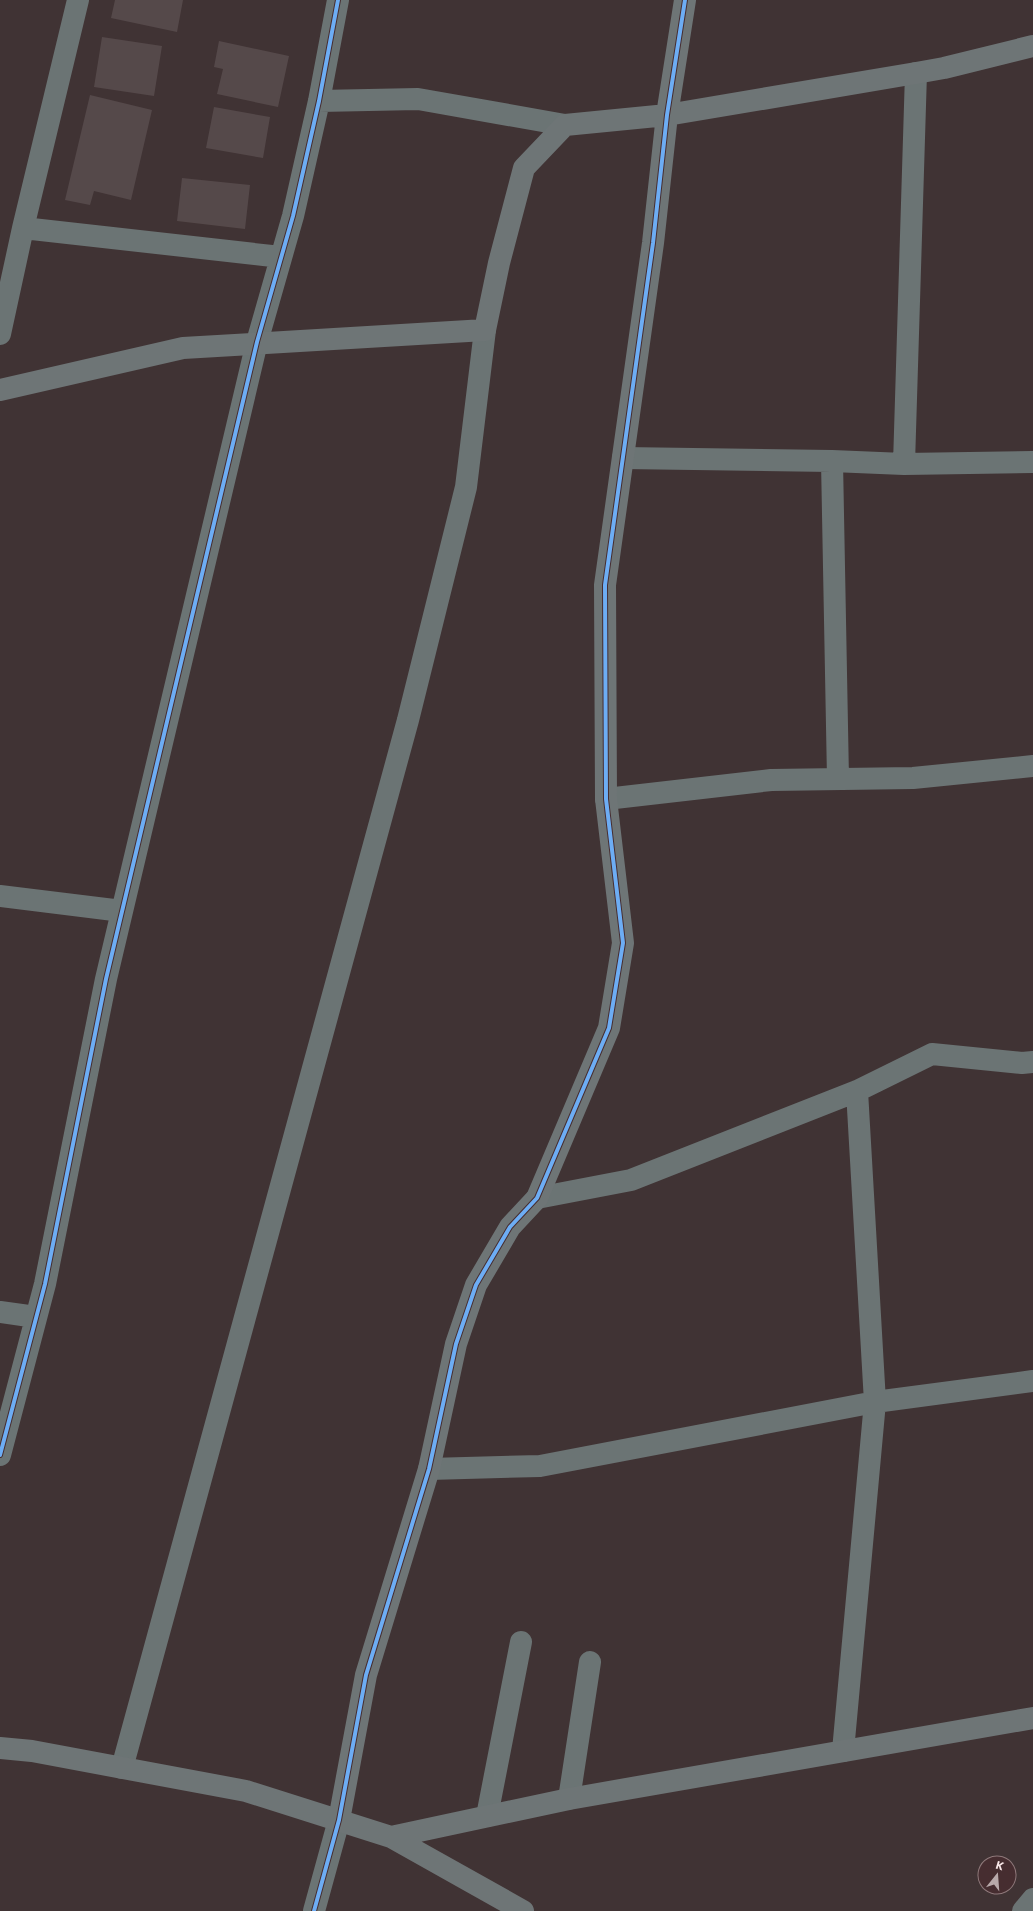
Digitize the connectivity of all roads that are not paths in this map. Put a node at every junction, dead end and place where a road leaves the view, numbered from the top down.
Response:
1 (78, 0) edge
2 (338, 0) edge
3 (686, 0) edge
4 (1033, 46) edge
5 (916, 73) junction
6 (319, 101) junction
7 (667, 115) junction
8 (565, 125) junction
9 (22, 228) junction
10 (281, 257) junction
11 (485, 330) junction
12 (0, 334) edge
13 (257, 342) junction
14 (0, 390) edge
15 (623, 458) junction
16 (832, 461) junction
17 (1033, 462) edge
18 (904, 464) junction
19 (1033, 766) edge
20 (838, 779) junction
21 (606, 799) junction
22 (0, 896) edge
23 (122, 911) junction
24 (1033, 1062) edge
25 (857, 1091) junction
26 (537, 1198) junction
27 (0, 1312) edge
28 (36, 1317) junction
29 (1033, 1381) edge
30 (875, 1402) junction
31 (0, 1455) edge
32 (429, 1469) junction
33 (521, 1642) dead end
34 (590, 1662) dead end
35 (1033, 1718) edge
36 (0, 1748) edge
37 (843, 1751) junction
38 (122, 1768) junction
39 (569, 1799) junction
40 (487, 1816) junction
41 (339, 1820) junction
42 (391, 1837) junction
43 (1033, 1899) edge
44 (314, 1911) edge
45 (523, 1911) edge
46 (1023, 1911) edge

1 - 9 street
2 - 6 street
3 - 7 street
4 - 5 street
5 - 7 street
5 - 18 street
6 - 8 street
6 - 10 street
7 - 8 street
7 - 15 street
8 - 11 street
9 - 10 street
9 - 12 street
10 - 13 street
11 - 13 street
11 - 38 street
13 - 14 street
13 - 23 street
15 - 16 street
15 - 21 street
16 - 18 street
16 - 20 street
17 - 18 street
19 - 20 street
20 - 21 street
21 - 26 street
22 - 23 street
23 - 28 street
24 - 25 street
25 - 26 street
25 - 30 street
26 - 32 street
27 - 28 street
28 - 31 street
29 - 30 street
30 - 32 street
30 - 37 street
32 - 41 street
33 - 40 street
34 - 39 street
35 - 37 street
36 - 38 street
37 - 39 street
38 - 41 street
39 - 40 street
40 - 42 street
41 - 42 street
41 - 44 street
42 - 45 street
43 - 46 street

